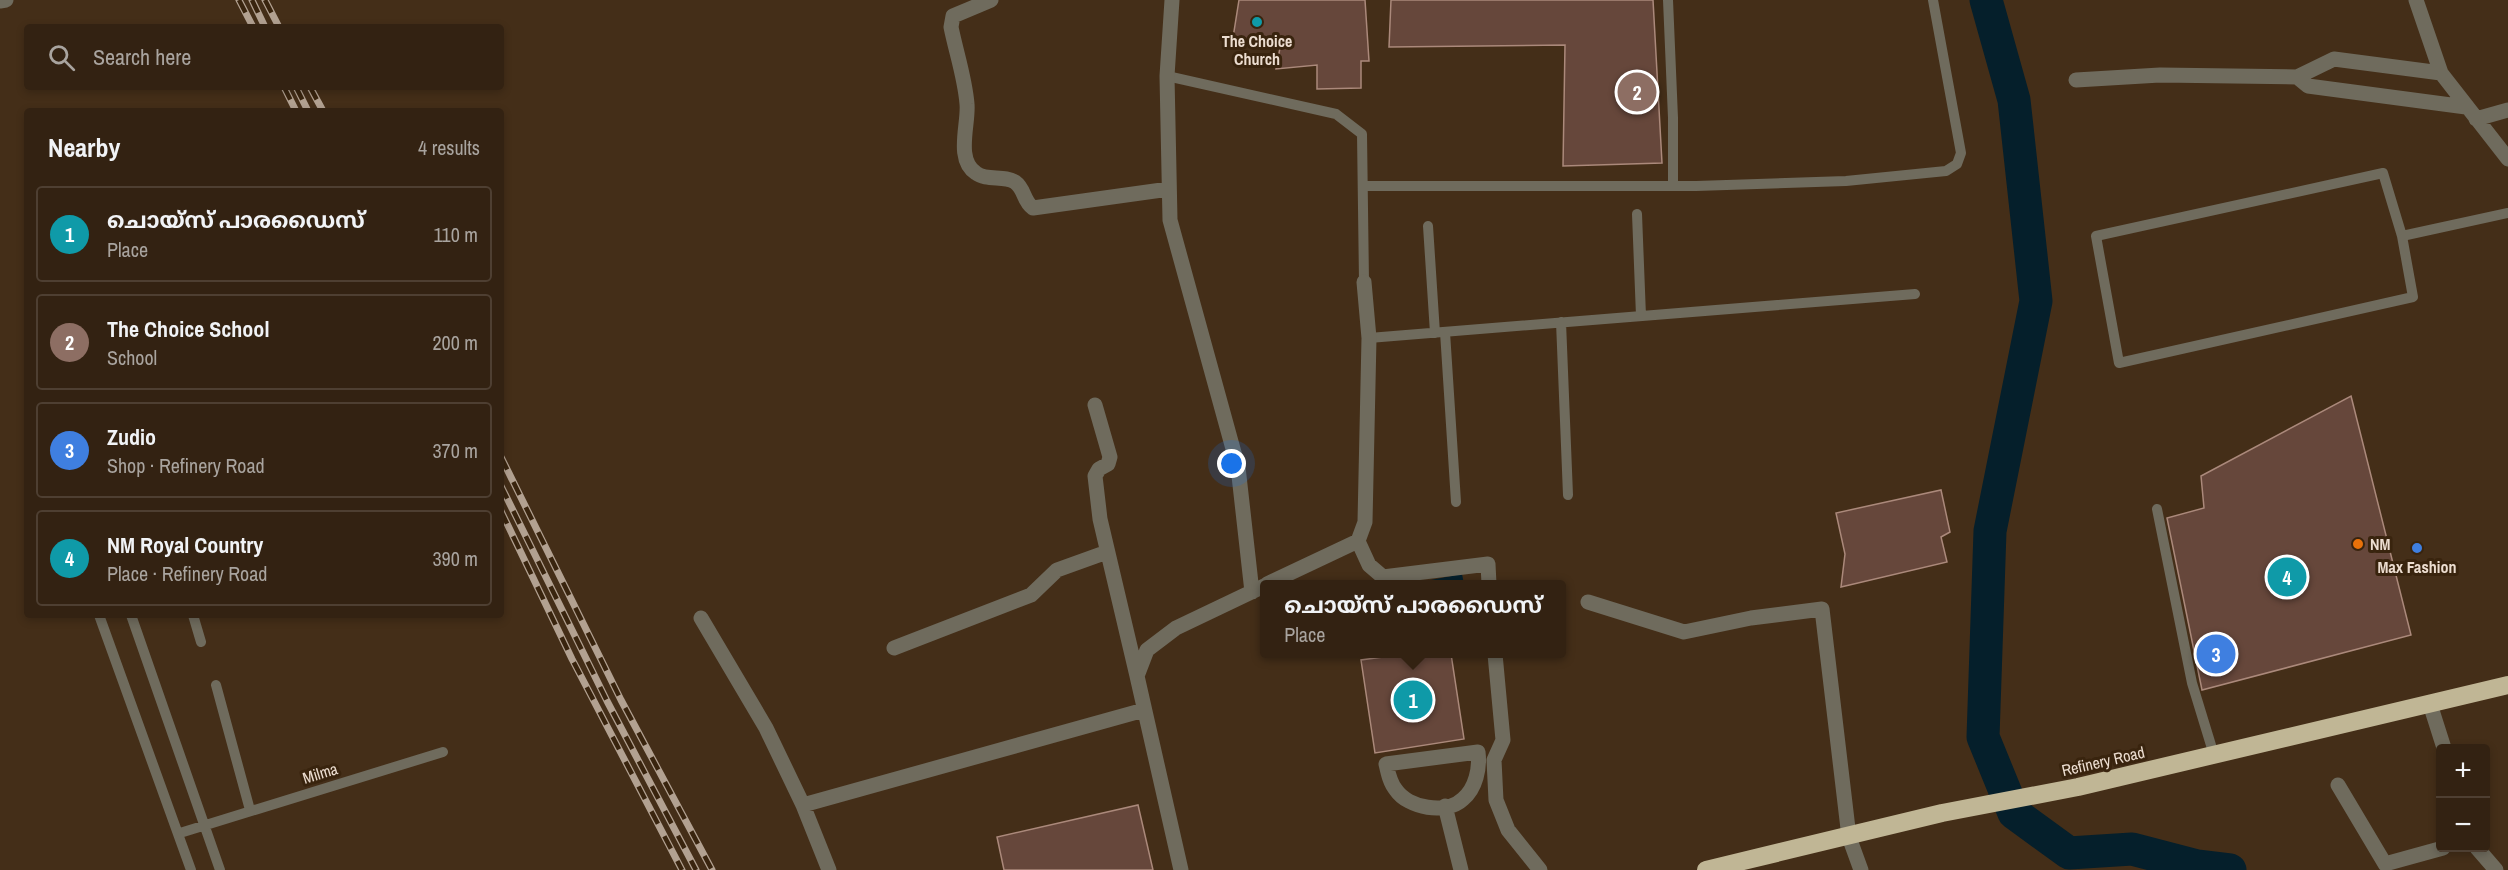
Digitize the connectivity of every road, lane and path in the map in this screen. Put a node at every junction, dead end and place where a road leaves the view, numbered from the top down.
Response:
1 (6, 0) edge
2 (991, 0) edge
3 (1172, 0) edge
4 (1668, 0) edge
5 (1933, 0) edge
6 (2416, 0) edge
7 (0, 1) edge
8 (2440, 74) junction
9 (1167, 76) junction
10 (2297, 77) junction
11 (2076, 80) dead end
12 (2466, 107) junction
13 (2508, 110) edge
14 (2476, 119) junction
15 (2508, 159) edge
16 (1363, 186) junction
17 (1673, 186) junction
18 (1169, 189) junction
19 (2508, 213) edge
20 (1637, 214) dead end
21 (1428, 226) dead end
22 (2402, 236) junction
23 (1364, 282) joint
24 (1915, 294) dead end
25 (1641, 316) junction
26 (1561, 322) junction
27 (1440, 333) junction
28 (1369, 338) junction
29 (1095, 405) dead end
30 (1568, 495) dead end
31 (1456, 502) dead end
32 (2157, 509) dead end
33 (1358, 542) junction
34 (1107, 552) junction
35 (1276, 580) edge
36 (1490, 580) edge
37 (1260, 582) edge
38 (1260, 587) edge
39 (1588, 602) dead end
40 (100, 618) edge
41 (132, 618) edge
42 (194, 618) edge
43 (700, 618) dead end
44 (201, 642) dead end
45 (894, 648) dead end
46 (1496, 658) edge
47 (1137, 676) junction
48 (216, 685) dead end
49 (2508, 685) edge
50 (2430, 704) junction
51 (1144, 710) junction
52 (2443, 744) edge
53 (443, 752) dead end
54 (2214, 755) junction
55 (2338, 785) dead end
56 (803, 805) junction
57 (1446, 806) junction
58 (250, 810) junction
59 (206, 823) junction
60 (180, 833) junction
61 (1856, 835) junction
62 (2436, 850) edge
63 (2480, 852) edge
64 (191, 870) edge
65 (220, 870) edge
66 (829, 870) edge
67 (1181, 870) edge
68 (1461, 870) edge
69 (1539, 870) edge
70 (1707, 870) edge
71 (1861, 870) edge
72 (2496, 870) edge

1 - 7 street
2 - 18 street
3 - 9 street
4 - 17 lane
5 - 17 lane
6 - 8 street
8 - 10 street
8 - 12 street
9 - 16 lane
9 - 18 street
10 - 11 street
10 - 12 street
12 - 14 street
13 - 14 street
14 - 15 street
16 - 17 lane
16 - 23 lane
18 - 37 street
19 - 22 lane
20 - 25 lane
21 - 27 lane
22 - 22 lane
23 - 28 street
24 - 25 lane
25 - 26 lane
26 - 27 lane
26 - 30 lane
27 - 28 lane
27 - 31 lane
28 - 33 street
29 - 34 street
32 - 54 lane
33 - 35 street
33 - 36 street
34 - 45 street
34 - 47 street
38 - 47 street
39 - 61 street
40 - 60 lane
41 - 59 lane
42 - 44 lane
43 - 56 street
46 - 69 street
47 - 51 street
48 - 58 lane
49 - 50 highway, Refinery Road
50 - 52 street
50 - 54 highway, Refinery Road
51 - 56 street
51 - 67 street
53 - 58 lane, Milma
54 - 61 highway, Refinery Road
55 - 62 street
56 - 66 street
57 - 57 street
57 - 68 street
58 - 59 lane, Milma
59 - 60 lane, Milma
59 - 65 lane
60 - 64 lane
61 - 70 highway, Refinery Road
61 - 71 street
63 - 72 street

